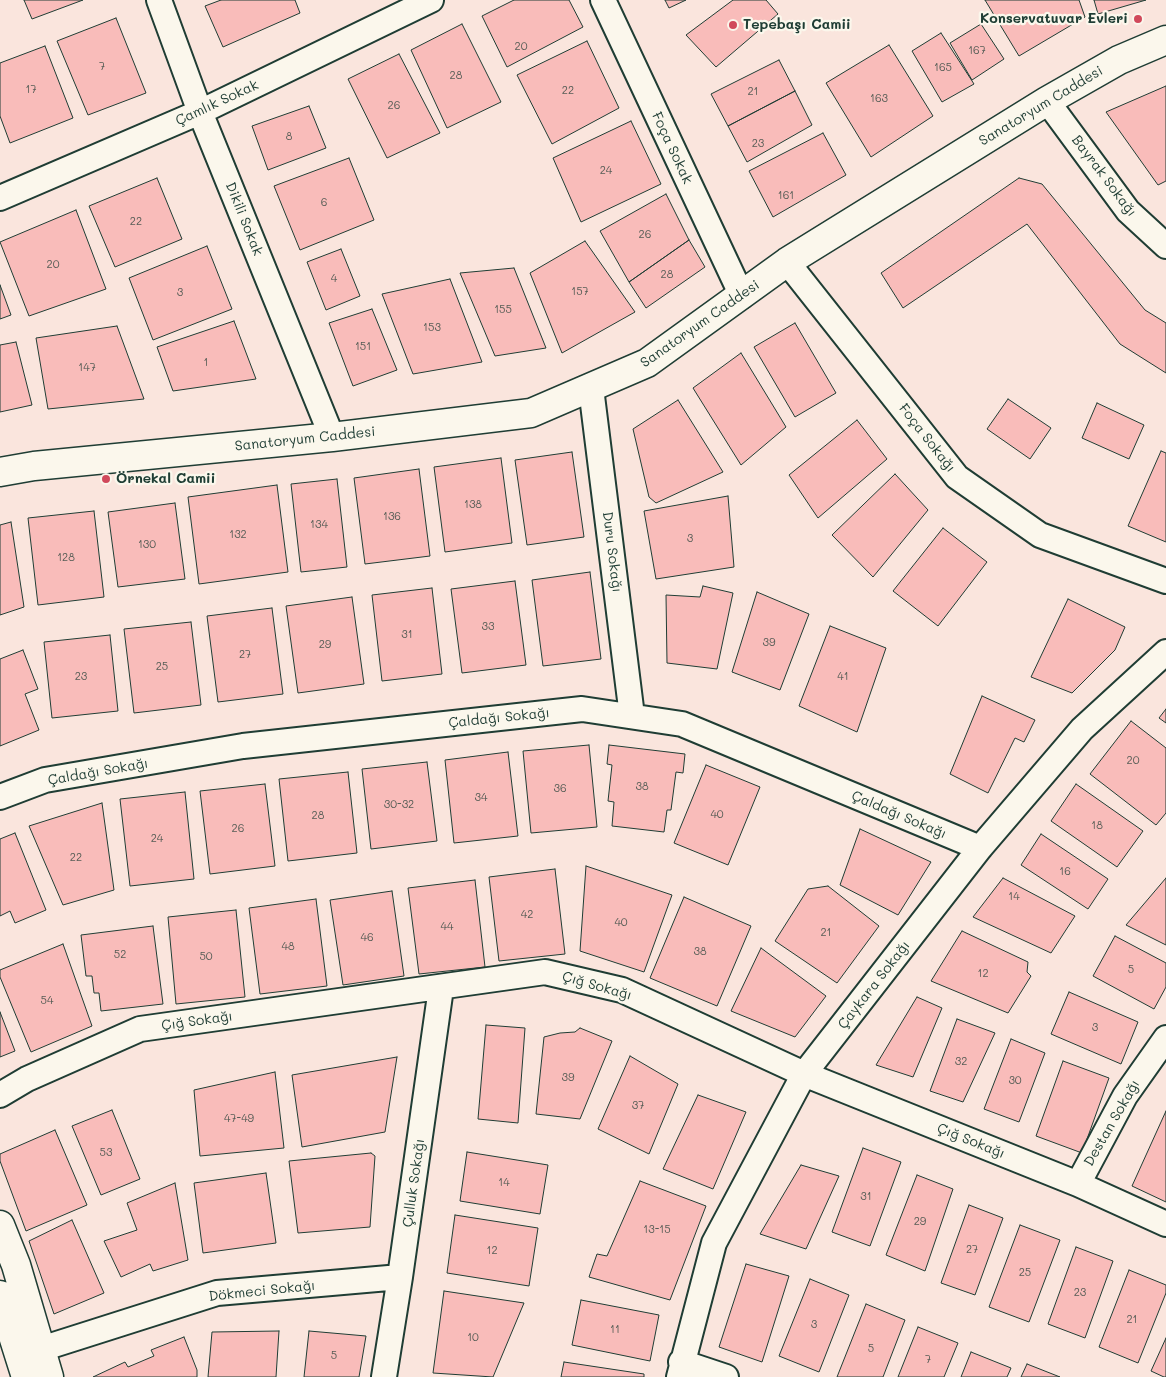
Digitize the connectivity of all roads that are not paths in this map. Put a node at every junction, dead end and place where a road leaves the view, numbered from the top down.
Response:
1 (159, 0) edge
2 (431, 0) edge
3 (603, 0) edge
4 (1166, 40) edge
5 (1048, 101) junction
6 (200, 112) junction
7 (0, 198) edge
8 (1166, 246) edge
9 (787, 262) junction
10 (742, 296) junction
11 (591, 388) junction
12 (332, 437) junction
13 (0, 472) edge
14 (1166, 580) edge
15 (1166, 652) edge
16 (632, 716) junction
17 (0, 797) edge
18 (980, 848) junction
19 (441, 988) junction
20 (1166, 1038) edge
21 (804, 1074) junction
22 (0, 1095) edge
23 (1078, 1184) junction
24 (1166, 1224) edge
25 (0, 1225) edge
26 (400, 1277) junction
27 (0, 1295) edge
28 (41, 1349) junction
29 (680, 1369) edge
30 (26, 1377) edge
31 (49, 1377) edge
32 (384, 1377) edge
33 (726, 1377) edge

1 - 6 street, Dikili Sokak
2 - 6 street, Çamlık Sokak
3 - 10 street, Foça Sokak
4 - 5 main road, Sanatoryum Caddesi
5 - 8 street, Bayrak Sokağı
5 - 9 main road, Sanatoryum Caddesi
6 - 7 street, Çamlık Sokak
6 - 12 street, Dikili Sokak
9 - 10 main road, Sanatoryum Caddesi
9 - 14 street, Foça Sokağı
10 - 11 main road, Sanatoryum Caddesi
11 - 12 main road, Sanatoryum Caddesi
11 - 16 street, Duru Sokağı
12 - 13 main road, Sanatoryum Caddesi
15 - 18 street, Çaykara Sokağı
16 - 17 street, Çaldağı Sokağı
16 - 18 street, Çaldağı Sokağı
18 - 21 street, Çaykara Sokağı
19 - 21 street, Çığ Sokağı
19 - 22 street, Çığ Sokağı
19 - 26 street, Çulluk Sokağı
20 - 23 street, Destan Sokağı
21 - 23 street, Çığ Sokağı
21 - 29 street, Çaykara Sokağı
23 - 24 street, Çığ Sokağı
25 - 28 main road
26 - 28 street, Dökmeci Sokağı
26 - 32 street, Çulluk Sokağı
27 - 30 main road
28 - 31 main road
29 - 33 street

